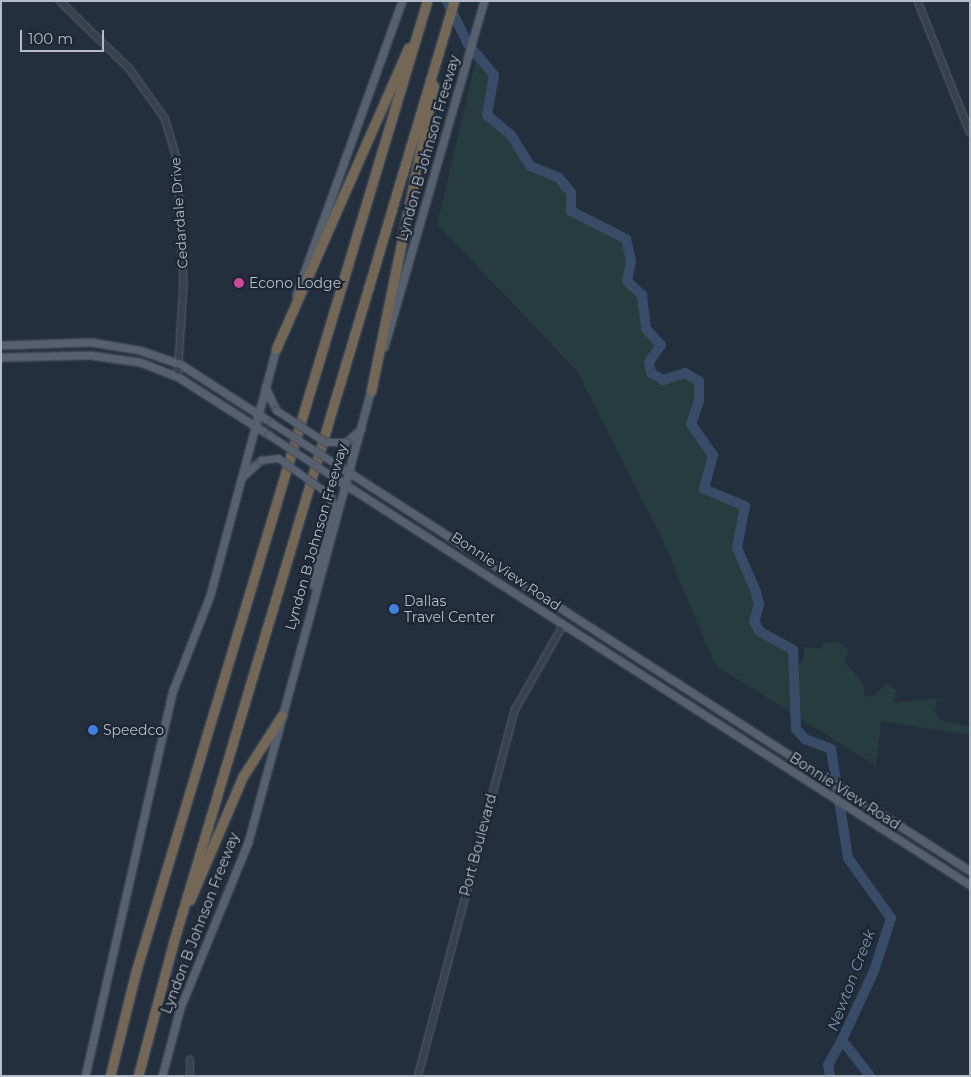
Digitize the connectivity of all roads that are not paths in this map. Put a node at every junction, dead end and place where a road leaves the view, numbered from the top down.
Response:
1 (60, 1) edge
2 (402, 1) edge
3 (454, 1) edge
4 (484, 1) edge
5 (918, 1) edge
6 (426, 2) edge
7 (444, 34) junction
8 (970, 132) edge
9 (91, 342) junction
10 (1, 345) edge
11 (276, 349) junction
12 (86, 355) junction
13 (1, 357) edge
14 (180, 364) junction
15 (178, 377) junction
16 (265, 385) junction
17 (371, 390) junction
18 (257, 413) junction
19 (254, 426) junction
20 (361, 429) junction
21 (349, 473) junction
22 (241, 478) junction
23 (346, 485) junction
24 (428, 519) junction
25 (421, 530) junction
26 (571, 613) junction
27 (307, 617) junction
28 (563, 625) junction
29 (282, 715) junction
30 (970, 871) edge
31 (970, 885) edge
32 (174, 940) junction
33 (190, 1060) dead end
34 (85, 1076) edge
35 (110, 1076) edge
36 (138, 1076) edge
37 (162, 1076) edge
38 (190, 1076) edge
39 (418, 1076) edge

1 - 14 street, Cedardale Drive
2 - 11 main road
3 - 7 highway, Lyndon B Johnson Freeway
4 - 17 main road, Lyndon B Johnson Freeway
5 - 8 street
6 - 11 highway
6 - 35 highway
7 - 17 highway
7 - 32 highway, Lyndon B Johnson Freeway
9 - 10 main road, Bonnie View Road
9 - 12 main road
9 - 14 main road, Bonnie View Road
11 - 16 main road
12 - 13 main road, Bonnie View Road
12 - 15 main road, Bonnie View Road
14 - 15 street, Cedardale Drive
14 - 18 main road, Bonnie View Road
15 - 19 main road, Bonnie View Road
16 - 18 main road
16 - 20 main road, bridge
17 - 20 main road, Lyndon B Johnson Freeway
18 - 19 main road
18 - 21 main road, Bonnie View Road, bridge
19 - 22 main road
19 - 23 main road, Bonnie View Road, bridge
20 - 21 main road, Lyndon B Johnson Freeway
21 - 23 main road, Lyndon B Johnson Freeway
21 - 24 main road, Bonnie View Road
22 - 27 main road, bridge
22 - 34 main road
23 - 25 main road, Bonnie View Road
23 - 27 main road, Lyndon B Johnson Freeway
24 - 25 main road
24 - 26 main road, Bonnie View Road
25 - 28 main road, Bonnie View Road
26 - 28 main road
26 - 30 main road, Bonnie View Road
27 - 29 main road, Lyndon B Johnson Freeway
28 - 31 main road, Bonnie View Road
28 - 39 street, Port Boulevard
29 - 32 highway
29 - 37 main road, Lyndon B Johnson Freeway
32 - 36 highway, Lyndon B Johnson Freeway
33 - 38 street

